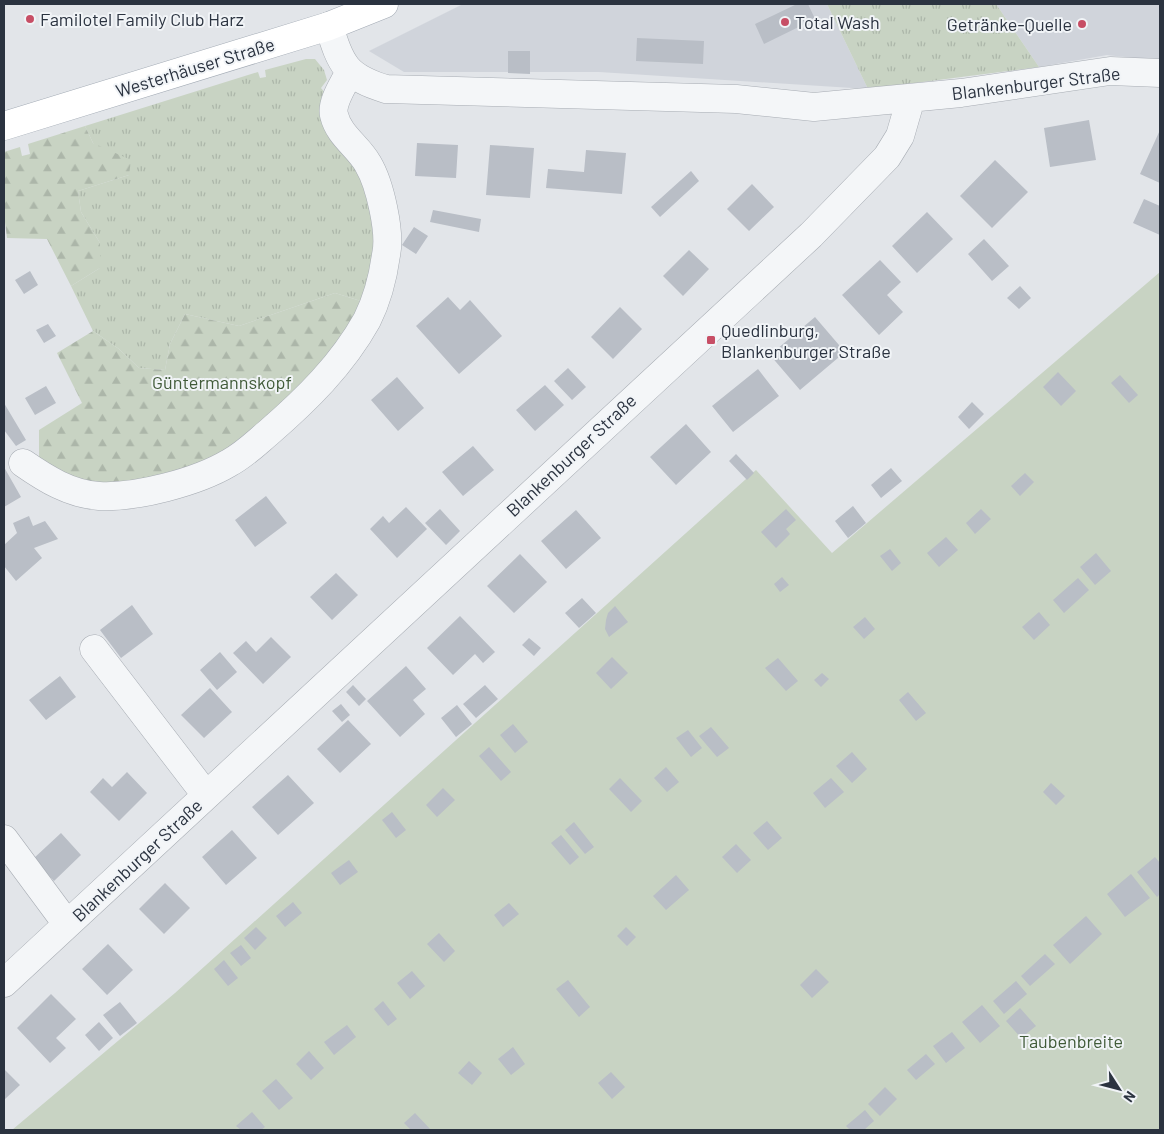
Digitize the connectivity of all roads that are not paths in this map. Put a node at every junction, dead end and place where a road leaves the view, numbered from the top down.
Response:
1 (384, 4) edge
2 (329, 26) junction
3 (350, 73) junction
4 (1160, 73) edge
5 (911, 98) junction
6 (4, 126) edge
7 (23, 464) dead end
8 (94, 649) dead end
9 (206, 795) junction
10 (4, 839) edge
11 (67, 924) junction
12 (4, 983) edge

1 - 2 main road, Westerhäuser Straße
2 - 3 street
2 - 6 main road, Westerhäuser Straße
3 - 5 street, Blankenburger Straße
3 - 7 street
4 - 5 street, Blankenburger Straße
5 - 9 street, Blankenburger Straße
8 - 9 street, Blankenburger Straße
9 - 11 street, Blankenburger Straße
10 - 11 street, Blankenburger Straße
11 - 12 street, Blankenburger Straße

